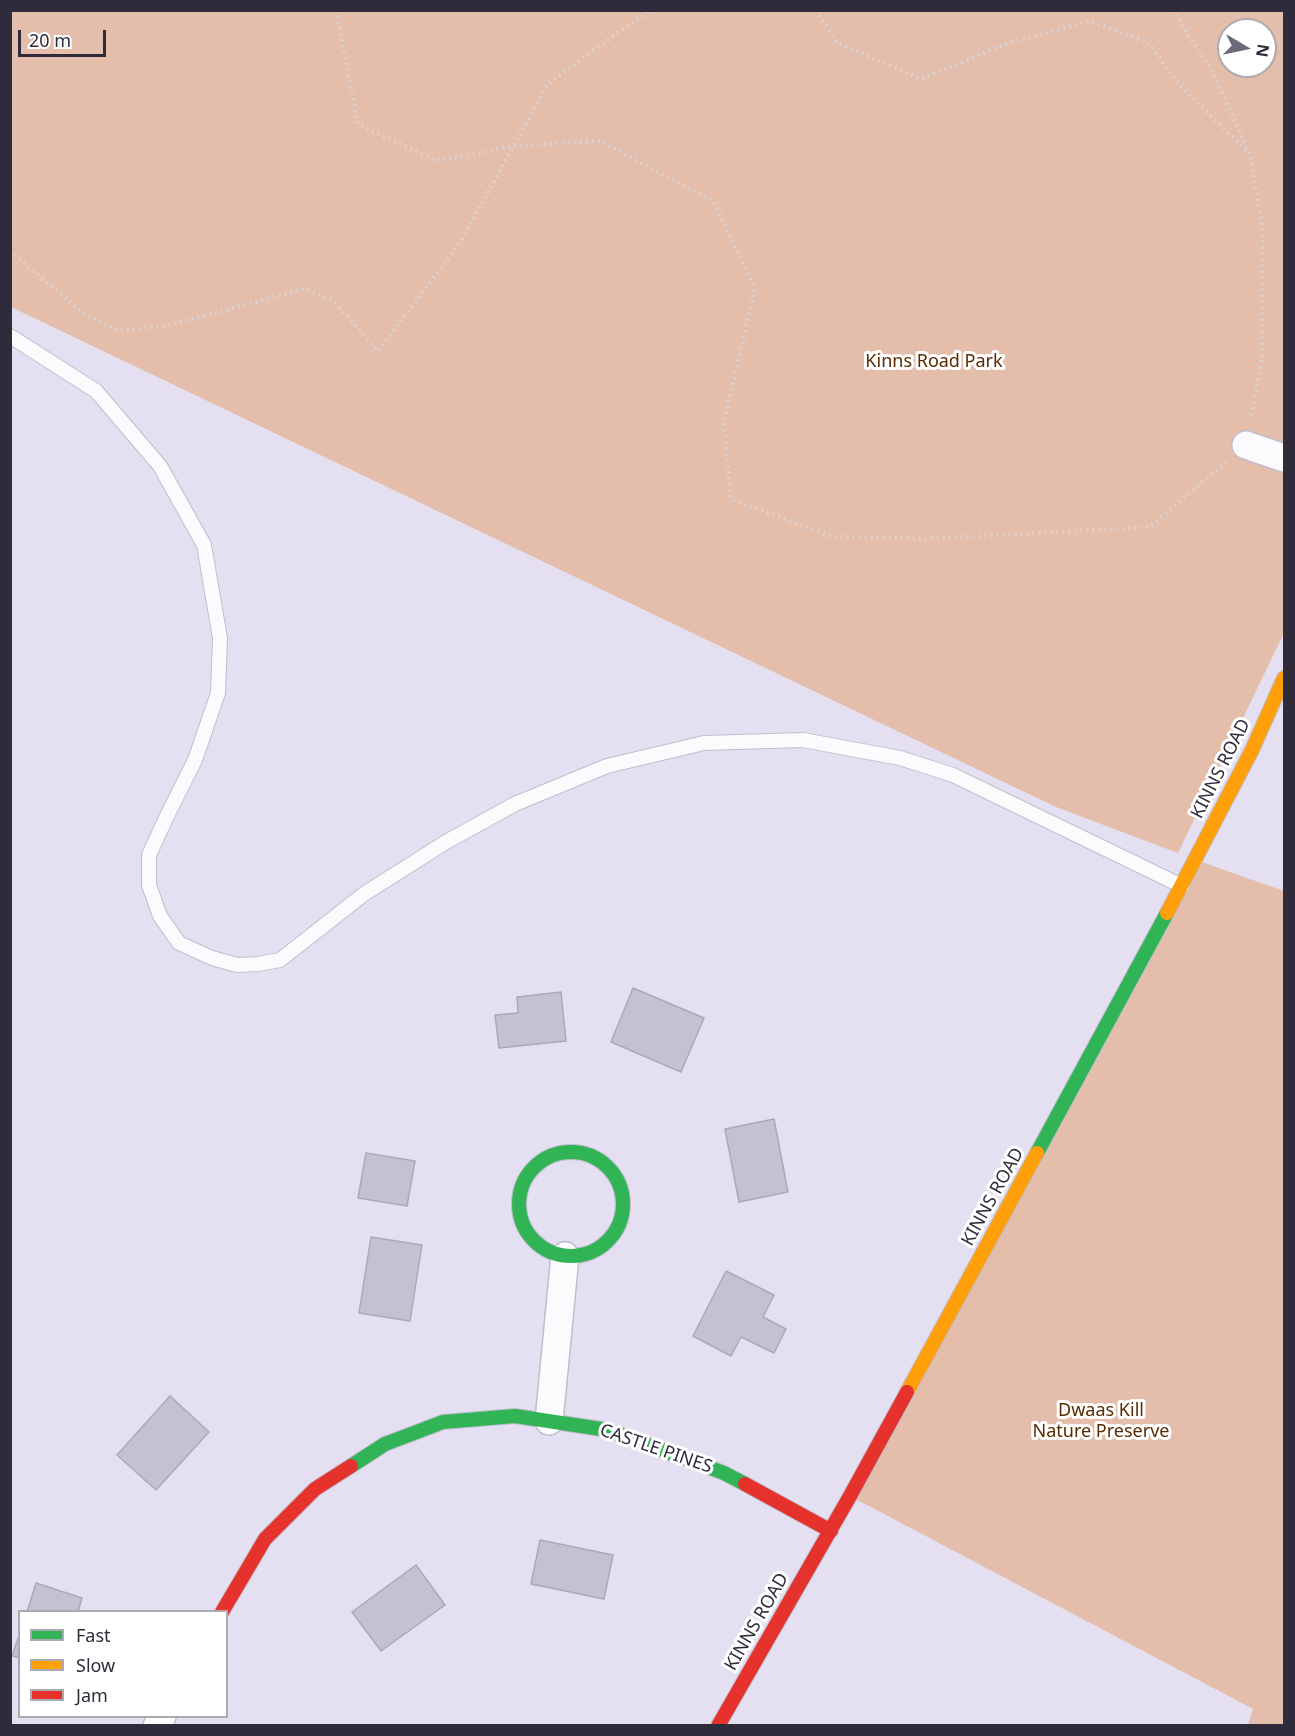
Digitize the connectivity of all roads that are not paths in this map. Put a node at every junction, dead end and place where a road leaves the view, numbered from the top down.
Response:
1 (10, 336) edge
2 (1246, 445) road end
3 (1284, 458) edge
4 (1284, 678) edge
5 (1182, 886) junction
6 (565, 1256) junction
7 (549, 1421) junction
8 (831, 1531) junction
9 (223, 1610) edge
10 (718, 1725) edge

1 - 5 lane
2 - 3 street
4 - 5 street, KINNS ROAD
5 - 8 street, KINNS ROAD
6 - 6 street
6 - 7 street
7 - 8 street, CASTLE PINES
7 - 9 street, CASTLE PINES
8 - 10 street, KINNS ROAD

